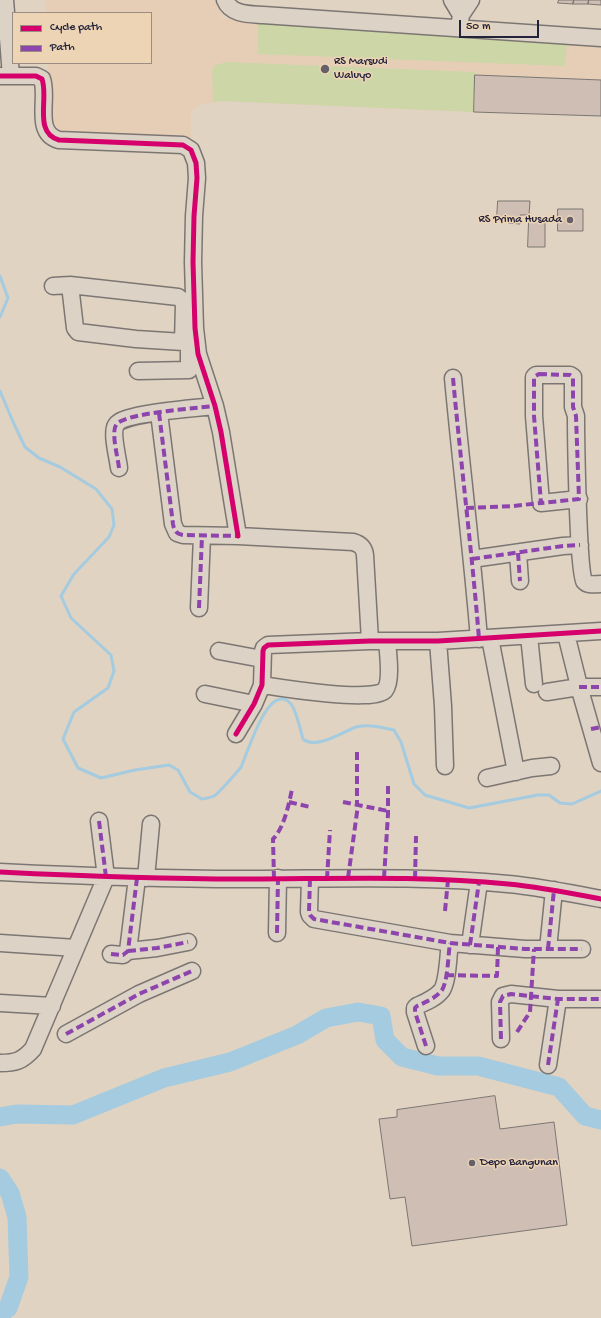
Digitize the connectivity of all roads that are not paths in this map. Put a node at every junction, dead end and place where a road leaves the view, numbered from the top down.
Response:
1 (5, 0) edge
2 (225, 0) edge
3 (452, 0) edge
4 (471, 0) edge
5 (460, 22) junction
6 (601, 38) edge
7 (5, 76) edge
8 (70, 285) junction
9 (53, 286) dead end
10 (188, 325) junction
11 (138, 371) dead end
12 (453, 378) dead end
13 (215, 406) junction
14 (159, 413) junction
15 (119, 468) dead end
16 (579, 499) junction
17 (202, 536) junction
18 (238, 536) junction
19 (580, 544) junction
20 (518, 553) junction
21 (472, 559) junction
22 (520, 581) dead end
23 (601, 584) edge
24 (199, 608) dead end
25 (601, 631) edge
26 (566, 634) junction
27 (529, 636) junction
28 (485, 639) junction
29 (370, 641) junction
30 (387, 641) junction
31 (438, 641) junction
32 (218, 651) dead end
33 (262, 659) junction
34 (262, 685) junction
35 (579, 687) junction
36 (601, 687) edge
37 (205, 694) dead end
38 (254, 704) junction
39 (596, 728) edge
40 (236, 734) dead end
41 (601, 763) edge
42 (445, 766) dead end
43 (551, 766) dead end
44 (516, 772) junction
45 (487, 778) dead end
46 (99, 821) dead end
47 (151, 824) dead end
48 (0, 872) edge
49 (106, 877) junction
50 (141, 878) junction
51 (278, 878) junction
52 (310, 879) junction
53 (480, 882) junction
54 (554, 890) junction
55 (601, 899) edge
56 (277, 933) dead end
57 (188, 942) dead end
58 (0, 943) edge
59 (450, 943) junction
60 (470, 945) junction
61 (76, 948) junction
62 (548, 949) junction
63 (582, 949) dead end
64 (128, 951) junction
65 (111, 954) dead end
66 (192, 971) dead end
67 (558, 999) junction
68 (601, 999) edge
69 (0, 1003) edge
70 (52, 1006) junction
71 (66, 1034) dead end
72 (501, 1039) dead end
73 (426, 1046) dead end
74 (0, 1063) edge
75 (548, 1065) dead end

1 - 7 street
2 - 5 street
3 - 5 street
4 - 5 street
5 - 6 street
7 - 10 street
8 - 9 street
8 - 10 street
8 - 10 street
10 - 11 street
10 - 13 street
12 - 21 street
13 - 14 street
13 - 18 street
14 - 15 street
14 - 17 street
16 - 16 street
16 - 19 street
17 - 18 street
17 - 24 street
18 - 29 street
19 - 20 street
19 - 23 street
20 - 21 street
20 - 22 street
21 - 28 street
25 - 26 street
26 - 27 street
26 - 35 street
27 - 28 street
27 - 35 street
28 - 31 street
28 - 44 street
29 - 30 street
29 - 33 street
30 - 31 street
30 - 34 street
31 - 42 street
32 - 33 street
33 - 34 street
34 - 38 street
35 - 36 street
35 - 39 street
37 - 38 street
38 - 40 street
39 - 41 street
43 - 44 street
44 - 45 street
46 - 49 street
47 - 50 street
48 - 49 street
49 - 50 street
49 - 61 street
50 - 51 street
50 - 64 street
51 - 52 street
51 - 56 street
52 - 53 street
52 - 59 street
53 - 54 street
53 - 60 street
54 - 55 street
54 - 62 street
57 - 64 street
58 - 61 street
59 - 60 street
59 - 73 street
60 - 62 street
61 - 70 street
62 - 63 street
64 - 65 street
66 - 71 street
67 - 68 street
67 - 72 street
67 - 75 street
69 - 70 street
70 - 74 street

